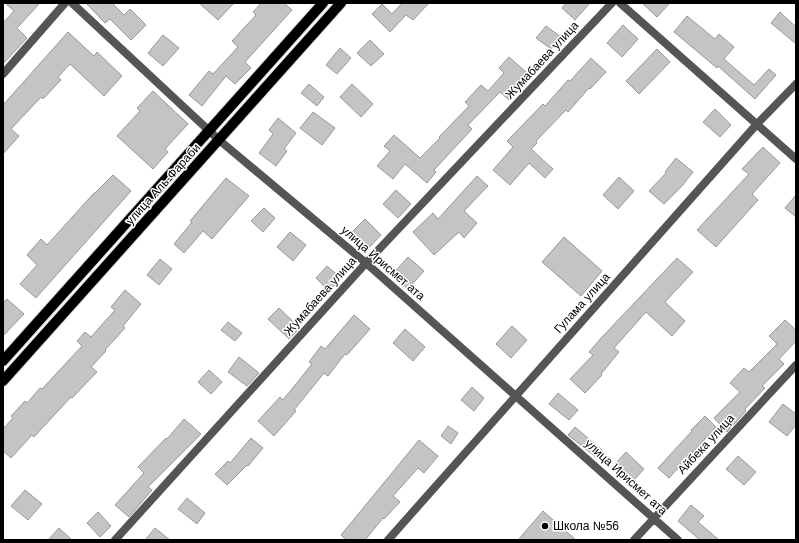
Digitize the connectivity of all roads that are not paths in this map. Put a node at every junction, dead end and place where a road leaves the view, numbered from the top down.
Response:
1 (65, 3) edge
2 (72, 3) edge
3 (323, 3) edge
4 (341, 3) edge
5 (612, 3) edge
6 (620, 3) edge
7 (3, 74) edge
8 (796, 84) edge
9 (757, 124) junction
10 (210, 131) junction
11 (219, 140) junction
12 (796, 159) edge
13 (366, 263) junction
14 (3, 361) edge
15 (796, 365) edge
16 (3, 381) edge
17 (516, 396) junction
18 (654, 518) junction
19 (115, 540) edge
20 (388, 540) edge
21 (634, 540) edge
22 (678, 540) edge

1 - 7 street
2 - 10 street, улица Ирисмет ата
3 - 10 main road, улица Аль-Фараби
4 - 11 main road, улица Аль-Фараби
5 - 13 street, Жумабаева улица
6 - 9 street
8 - 9 street, Гулама улица
9 - 12 street
9 - 17 street, Гулама улица
10 - 11 street, улица Ирисмет ата
10 - 14 main road, улица Аль-Фараби
11 - 13 street, улица Ирисмет ата
11 - 16 main road, улица Аль-Фараби
13 - 17 street, улица Ирисмет ата
13 - 19 street, Жумабаева улица
15 - 18 street, Айбека улица
17 - 18 street, улица Ирисмет ата
17 - 20 street, Гулама улица
18 - 21 street, Айбека улица
18 - 22 street, улица Ирисмет ата

